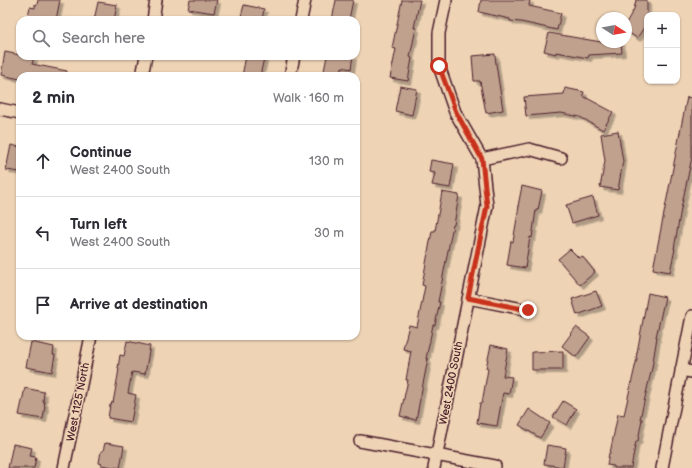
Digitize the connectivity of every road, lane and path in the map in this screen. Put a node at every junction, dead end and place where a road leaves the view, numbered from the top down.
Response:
1 (156, 0) edge
2 (305, 0) edge
3 (446, 0) edge
4 (154, 16) edge
5 (302, 16) edge
6 (145, 60) edge
7 (293, 60) edge
8 (143, 72) edge
9 (291, 72) edge
10 (0, 109) edge
11 (16, 111) edge
12 (561, 158) dead end
13 (482, 159) junction
14 (468, 298) junction
15 (528, 310) dead end
16 (692, 316) edge
17 (90, 340) edge
18 (687, 371) edge
19 (360, 441) dead end
20 (437, 455) junction
21 (495, 466) dead end
22 (64, 468) edge
23 (434, 468) edge
24 (662, 468) edge

1 - 4 street
2 - 5 street
3 - 13 street, West 2400 South
6 - 8 street
7 - 9 street
10 - 11 street
12 - 13 street
13 - 14 street, West 2400 South
14 - 15 street
14 - 20 street, West 2400 South
16 - 18 street
17 - 22 street, West 1125 North
18 - 24 street
19 - 20 street
20 - 21 street
20 - 23 street, West 2400 South

